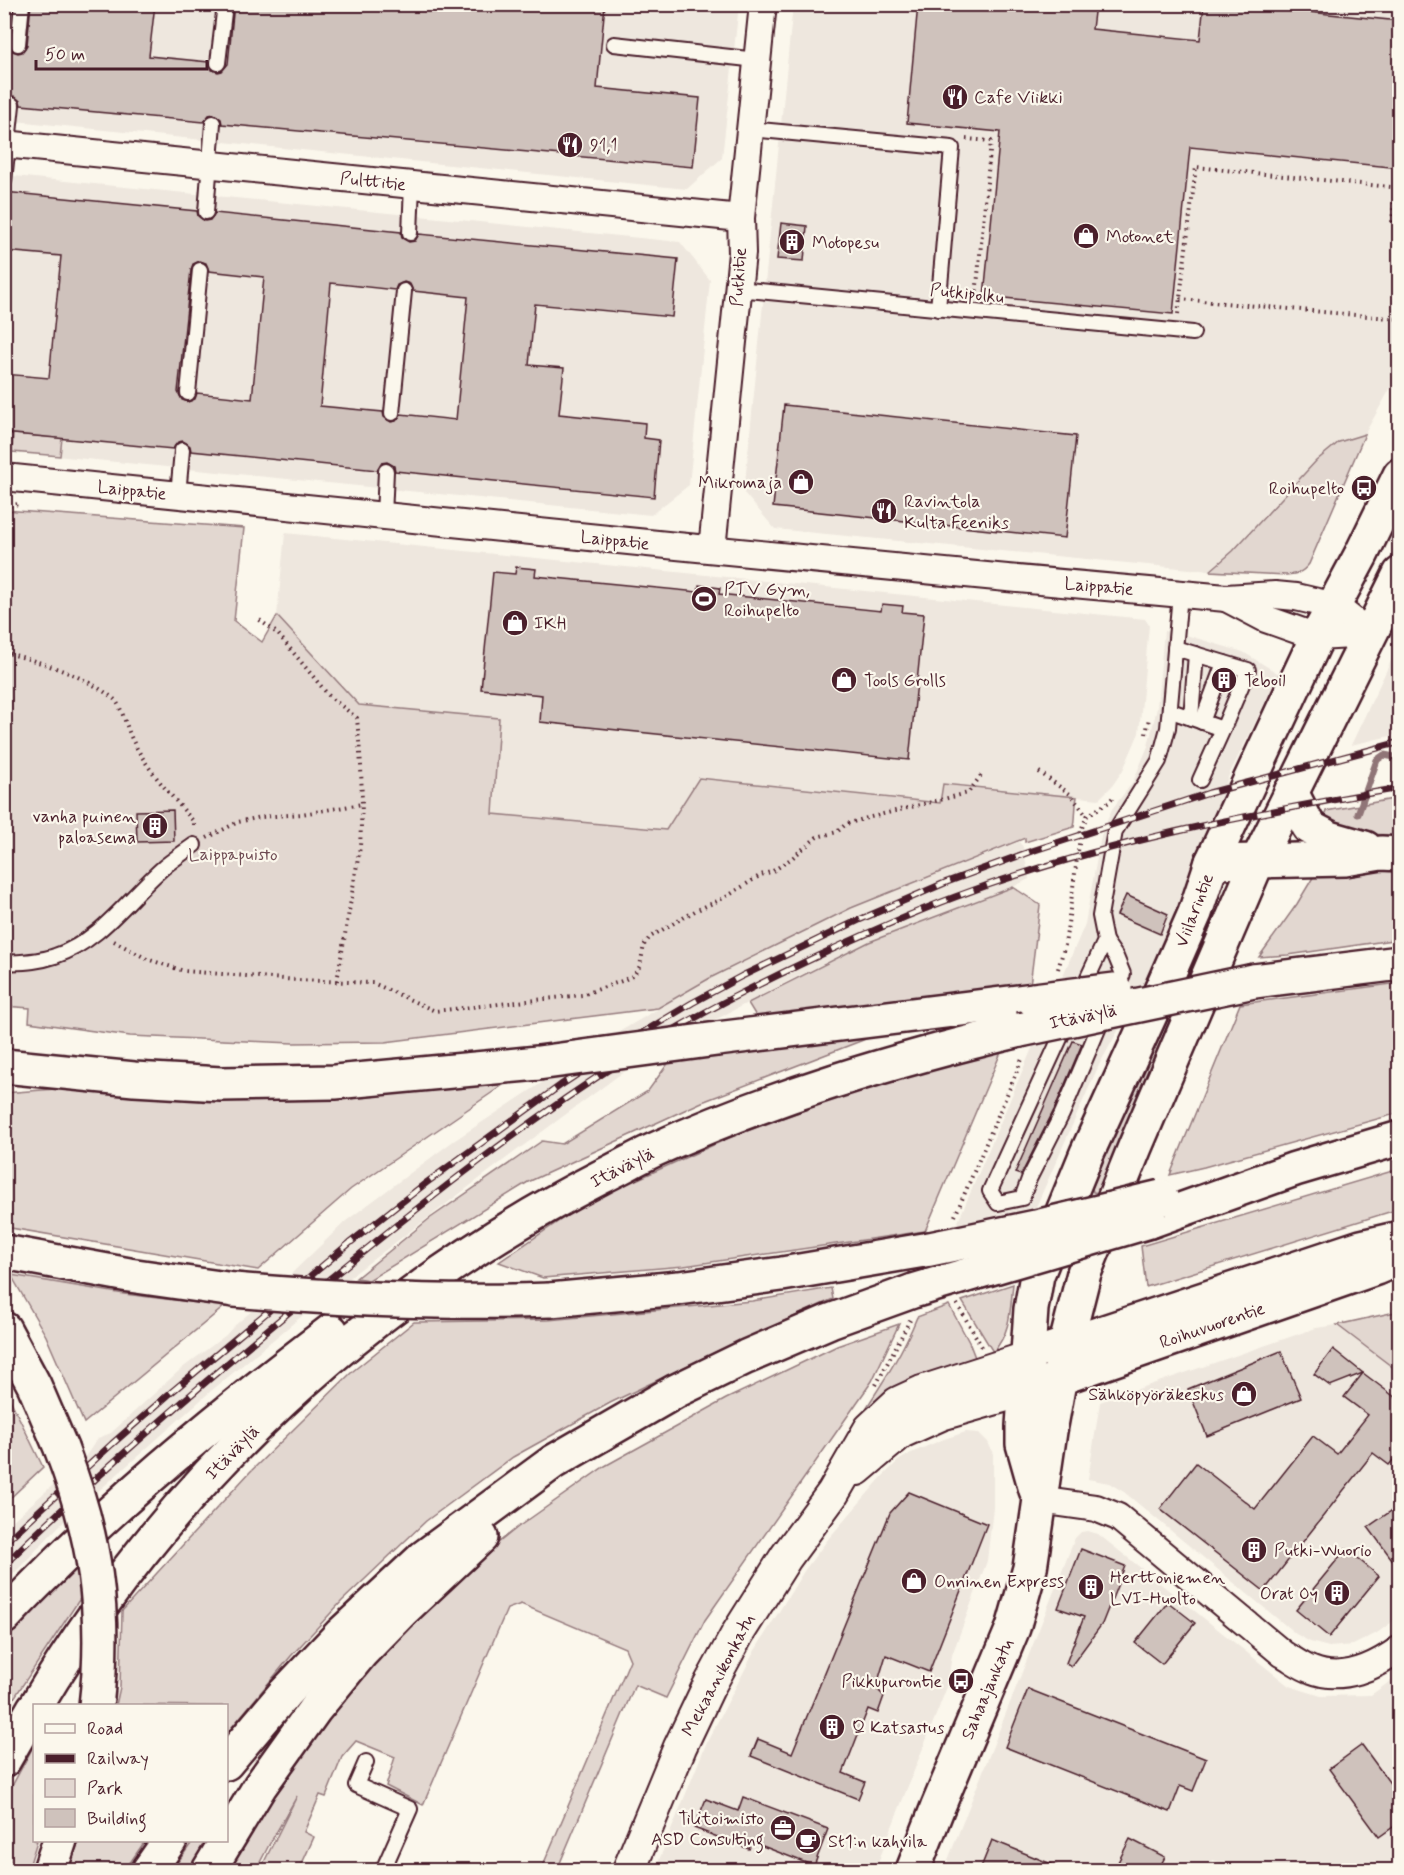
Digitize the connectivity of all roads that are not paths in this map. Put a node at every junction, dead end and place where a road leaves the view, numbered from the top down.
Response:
1 (22, 4) edge
2 (225, 4) edge
3 (763, 4) edge
4 (18, 44) dead end
5 (614, 45) dead end
6 (757, 60) junction
7 (218, 63) dead end
8 (12, 105) dead end
9 (213, 123) dead end
10 (750, 129) junction
11 (7, 144) edge
12 (210, 165) junction
13 (4, 181) edge
14 (412, 184) junction
15 (206, 212) dead end
16 (741, 218) junction
17 (410, 233) dead end
18 (200, 270) dead end
19 (738, 289) junction
20 (404, 291) dead end
21 (938, 309) junction
22 (1192, 333) dead end
23 (188, 393) dead end
24 (392, 413) dead end
25 (182, 450) dead end
26 (386, 471) dead end
27 (1400, 475) edge
28 (4, 477) edge
29 (178, 495) junction
30 (384, 516) junction
31 (712, 549) junction
32 (1400, 574) edge
33 (1180, 594) junction
34 (1226, 598) junction
35 (1335, 606) junction
36 (1370, 634) junction
37 (1317, 637) junction
38 (1175, 648) junction
39 (1196, 654) junction
40 (1224, 663) junction
41 (1171, 711) junction
42 (1196, 720) junction
43 (1223, 729) junction
44 (1200, 780) dead end
45 (1291, 792) junction
46 (194, 845) road end
47 (1390, 853) edge
48 (1258, 860) junction
49 (1212, 862) junction
50 (1105, 941) junction
51 (4, 963) edge
52 (1400, 963) edge
53 (1254, 981) junction
54 (4, 1066) edge
55 (1400, 1138) edge
56 (1156, 1209) junction
57 (1400, 1238) edge
58 (4, 1252) edge
59 (466, 1255) junction
60 (1400, 1258) edge
61 (4, 1329) edge
62 (1066, 1344) junction
63 (1027, 1358) junction
64 (1059, 1379) junction
65 (1024, 1390) junction
66 (553, 1462) junction
67 (832, 1493) junction
68 (1039, 1500) junction
69 (4, 1617) edge
70 (1400, 1649) edge
71 (37, 1704) edge
72 (96, 1704) edge
73 (33, 1710) edge
74 (4, 1760) edge
75 (228, 1761) edge
76 (366, 1762) dead end
77 (228, 1839) edge
78 (59, 1842) edge
79 (169, 1842) edge
80 (226, 1842) edge
81 (50, 1870) edge
82 (149, 1870) edge
83 (209, 1870) edge
84 (383, 1870) edge
85 (629, 1870) edge
86 (913, 1870) edge

1 - 4 lane
2 - 7 lane
3 - 6 street, Putkitie
5 - 6 lane
6 - 10 street, Putkitie
8 - 11 lane
9 - 12 lane
10 - 16 street, Putkitie
10 - 21 lane
11 - 12 street, Pulttitie
11 - 13 lane
12 - 14 street, Pulttitie
12 - 15 lane
14 - 16 street, Pulttitie
14 - 17 lane
16 - 19 street, Putkitie
18 - 23 lane
19 - 21 lane, Putkipolku
19 - 31 street, Putkitie
20 - 24 lane
21 - 22 lane, Putkipolku
25 - 29 lane
26 - 30 lane
27 - 35 main road, Viilarintie
28 - 29 street, Laippatie
29 - 30 street, Laippatie
30 - 31 street, Laippatie
31 - 33 street, Laippatie
32 - 36 main road
33 - 34 street, Laippatie
33 - 38 lane
34 - 35 street, Laippatie
34 - 37 street, Laippatie
35 - 36 street, Laippatie
35 - 37 main road, Viilarintie
36 - 37 street, Laippatie
36 - 45 main road
37 - 49 main road, Viilarintie
38 - 39 lane
38 - 41 lane
39 - 40 lane
39 - 42 lane
40 - 42 lane
40 - 43 lane
41 - 42 lane
41 - 50 lane
42 - 43 lane
43 - 44 lane
45 - 47 main road
45 - 48 main road
46 - 51 lane
47 - 48 main road
48 - 49 main road
48 - 62 main road
49 - 63 main road, Viilarintie
50 - 50 lane
52 - 53 main road, Itäväylä
53 - 54 main road, bridge
53 - 59 main road, Itäväylä, bridge
55 - 56 main road
56 - 58 main road, bridge
56 - 66 main road, bridge
57 - 62 main road, Roihuvuorentie
59 - 69 main road
59 - 71 main road, Itäväylä
60 - 64 main road, Roihuvuorentie
61 - 72 main road, bridge
62 - 63 main road, Roihuvuorentie
62 - 64 main road, Sahaajankatu
63 - 65 main road, Viilarintie
63 - 67 street, Mekaanikonkatu
64 - 65 main road, Roihuvuorentie
64 - 68 main road, Sahaajankatu
65 - 67 street, Mekaanikonkatu
65 - 68 main road, Sahaajankatu
66 - 75 main road
66 - 77 main road
67 - 85 street, Mekaanikonkatu
68 - 70 street
68 - 86 main road, Sahaajankatu
73 - 74 main road, Itäväylä
76 - 84 lane
78 - 81 main road
79 - 82 main road
80 - 83 main road

